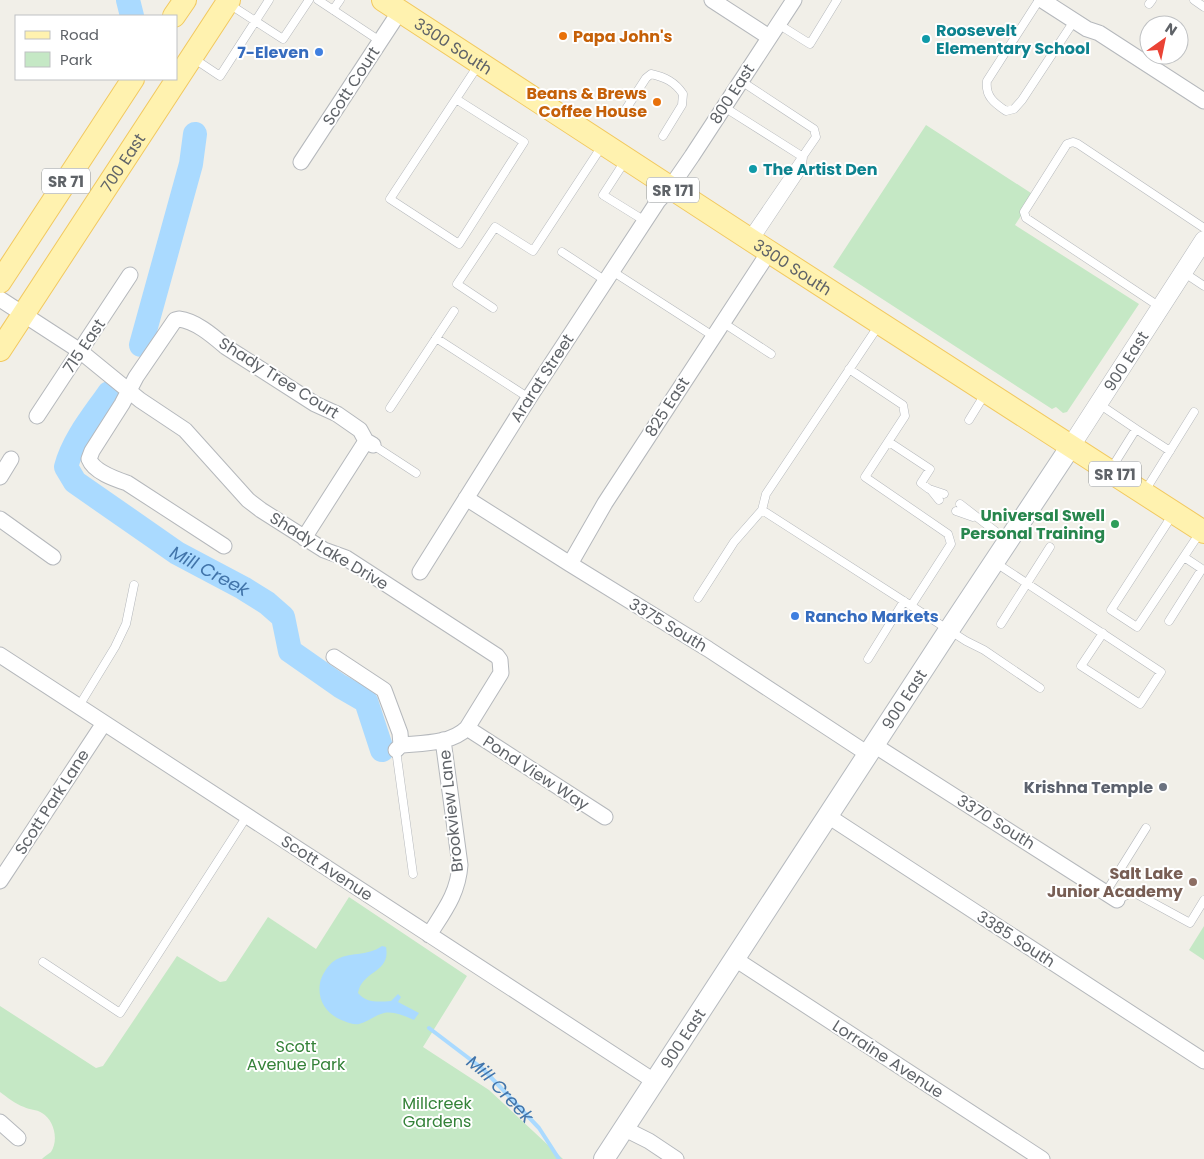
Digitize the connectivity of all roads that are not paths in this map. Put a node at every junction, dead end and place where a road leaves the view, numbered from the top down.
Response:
1 (184, 0) edge
2 (270, 0) edge
3 (309, 0) edge
4 (318, 0) edge
5 (340, 0) edge
6 (712, 0) edge
7 (794, 0) edge
8 (837, 0) edge
9 (1041, 0) edge
10 (1194, 0) edge
11 (228, 1) edge
12 (392, 6) edge
13 (1204, 7) edge
14 (333, 10) junction
15 (175, 15) edge
16 (256, 21) junction
17 (1074, 21) junction
18 (778, 24) junction
19 (769, 37) junction
20 (380, 41) junction
21 (192, 57) junction
22 (480, 62) junction
23 (178, 78) edge
24 (132, 80) edge
25 (177, 80) edge
26 (741, 81) junction
27 (456, 99) junction
28 (1204, 101) edge
29 (724, 107) junction
30 (624, 112) dead end
31 (663, 136) dead end
32 (603, 144) junction
33 (802, 157) junction
34 (626, 160) junction
35 (301, 162) dead end
36 (670, 188) junction
37 (645, 221) junction
38 (1204, 228) edge
39 (1204, 240) edge
40 (756, 244) junction
41 (562, 252) dead end
42 (1183, 272) junction
43 (130, 275) dead end
44 (609, 276) junction
45 (0, 282) edge
46 (1204, 286) edge
47 (0, 299) edge
48 (493, 308) dead end
49 (1161, 308) junction
50 (454, 311) dead end
51 (24, 314) junction
52 (722, 322) junction
53 (880, 323) junction
54 (713, 336) junction
55 (436, 338) junction
56 (0, 350) edge
57 (80, 351) junction
58 (771, 354) dead end
59 (849, 369) junction
60 (129, 390) junction
61 (986, 392) junction
62 (529, 398) junction
63 (1099, 404) junction
64 (390, 408) dead end
65 (1194, 412) dead end
66 (37, 416) dead end
67 (969, 420) dead end
68 (1136, 429) junction
69 (889, 442) junction
70 (369, 443) junction
71 (1071, 446) junction
72 (1170, 451) junction
73 (11, 459) dead end
74 (1110, 471) junction
75 (416, 473) dead end
76 (0, 476) edge
77 (1144, 493) junction
78 (942, 497) dead end
79 (466, 498) junction
80 (958, 508) dead end
81 (762, 510) junction
82 (1174, 512) junction
83 (0, 519) edge
84 (1203, 531) edge
85 (304, 538) junction
86 (1008, 541) junction
87 (224, 546) dead end
88 (1050, 547) dead end
89 (53, 557) dead end
90 (1184, 557) junction
91 (994, 562) junction
92 (570, 564) junction
93 (420, 572) dead end
94 (1027, 583) junction
95 (134, 585) dead end
96 (698, 598) dead end
97 (908, 603) junction
98 (1168, 621) dead end
99 (1001, 624) dead end
100 (949, 630) junction
101 (1103, 633) junction
102 (0, 655) edge
103 (334, 657) dead end
104 (868, 659) dead end
105 (1040, 688) dead end
106 (79, 706) junction
107 (104, 723) junction
108 (467, 728) junction
109 (443, 740) junction
110 (399, 748) junction
111 (871, 750) junction
112 (247, 816) junction
113 (828, 816) junction
114 (605, 817) dead end
115 (1146, 828) dead end
116 (2, 873) edge
117 (413, 874) dead end
118 (1112, 896) junction
119 (1204, 900) edge
120 (429, 935) junction
121 (734, 959) junction
122 (43, 962) dead end
123 (1204, 1061) edge
124 (654, 1081) junction
125 (0, 1122) edge
126 (623, 1128) junction
127 (18, 1138) dead end
128 (604, 1159) edge
129 (676, 1159) edge
130 (1042, 1159) edge

1 - 15 main road
2 - 16 lane
3 - 16 lane
4 - 14 lane
5 - 14 lane
6 - 19 street
7 - 18 street, 800 East
8 - 18 lane
9 - 17 street
9 - 17 lane
10 - 13 lane
11 - 16 lane
11 - 21 main road, 700 East / SR 71
12 - 20 street, Scott Court
12 - 22 main road, 3300 South / SR 171
14 - 20 lane
16 - 21 lane
17 - 28 street
18 - 19 street, 800 East
19 - 26 street, 800 East
20 - 35 street, Scott Court
21 - 23 main road, 700 East / SR 71
22 - 27 lane
22 - 32 main road, 3300 South / SR 171
24 - 45 main road, SR 71
25 - 51 main road, 700 East / SR 71
26 - 29 street, 800 East
26 - 33 lane
27 - 27 lane
29 - 33 lane
29 - 36 street, 800 East
30 - 31 lane
32 - 34 main road, 3300 South / SR 171
32 - 48 lane
33 - 40 lane
34 - 36 main road, 3300 South / SR 171
34 - 37 lane
36 - 37 street, Ararat Street
36 - 40 main road, 3300 South / SR 171
37 - 44 street, Ararat Street
38 - 49 lane
39 - 42 street, 900 East
40 - 52 street, 825 East
40 - 53 main road, 3300 South / SR 171
41 - 44 lane
42 - 46 lane
42 - 49 street, 900 East
43 - 57 street, 715 East
44 - 54 lane
44 - 62 street, Ararat Street
47 - 51 street, Shady Lake Drive
49 - 63 street, 900 East
50 - 55 lane
51 - 56 main road, 700 East / SR 71
51 - 57 street, Shady Lake Drive
52 - 54 street, 825 East
52 - 58 lane
53 - 59 lane
53 - 61 main road, 3300 South / SR 171
54 - 92 street, 825 East
55 - 62 lane
55 - 64 lane
57 - 60 street, Shady Lake Drive
57 - 66 street, 715 East
59 - 69 lane
59 - 81 lane
60 - 70 street, Shady Tree Court
60 - 85 street, Shady Lake Drive
60 - 87 street
61 - 67 lane
61 - 71 main road, 3300 South / SR 171
62 - 79 street, Ararat Street
63 - 68 lane
63 - 71 street, 900 East
65 - 72 lane
68 - 72 lane
68 - 74 lane
69 - 78 lane
69 - 97 lane
70 - 75 lane
70 - 85 street
71 - 74 main road, 3300 South / SR 171
71 - 86 main road, 900 East
72 - 77 lane
73 - 76 street
74 - 77 main road, 3300 South / SR 171
77 - 82 main road, 3300 South / SR 171
79 - 92 street, 3375 South
79 - 93 street, Ararat Street
80 - 86 lane
81 - 96 lane
81 - 97 lane
82 - 84 main road, 3300 South / SR 171
82 - 90 lane
83 - 89 street
84 - 90 lane
85 - 108 street, Shady Lake Drive
86 - 91 main road, 900 East
88 - 94 lane
90 - 98 lane
91 - 94 lane
91 - 100 main road, 900 East
92 - 111 street, 3375 South
94 - 99 lane
94 - 101 lane
95 - 106 lane
97 - 100 lane
97 - 104 lane
100 - 105 lane
100 - 111 main road, 900 East
101 - 101 lane
102 - 106 street, Scott Avenue
103 - 110 street
106 - 107 street, Scott Avenue
107 - 112 street, Scott Avenue
107 - 116 street, Scott Park Lane
108 - 109 street
108 - 114 street, Pond View Way
109 - 110 street
109 - 120 street, Brookview Lane
110 - 117 lane
111 - 113 main road, 900 East
111 - 118 street, 3370 South
112 - 120 street, Scott Avenue
112 - 122 lane
113 - 121 main road, 900 East
113 - 123 street, 3385 South
115 - 118 lane
118 - 119 lane
120 - 124 street, Scott Avenue
121 - 124 main road, 900 East
121 - 130 street, Lorraine Avenue
124 - 126 main road, 900 East
125 - 127 street
126 - 128 main road, 900 East
126 - 129 street

